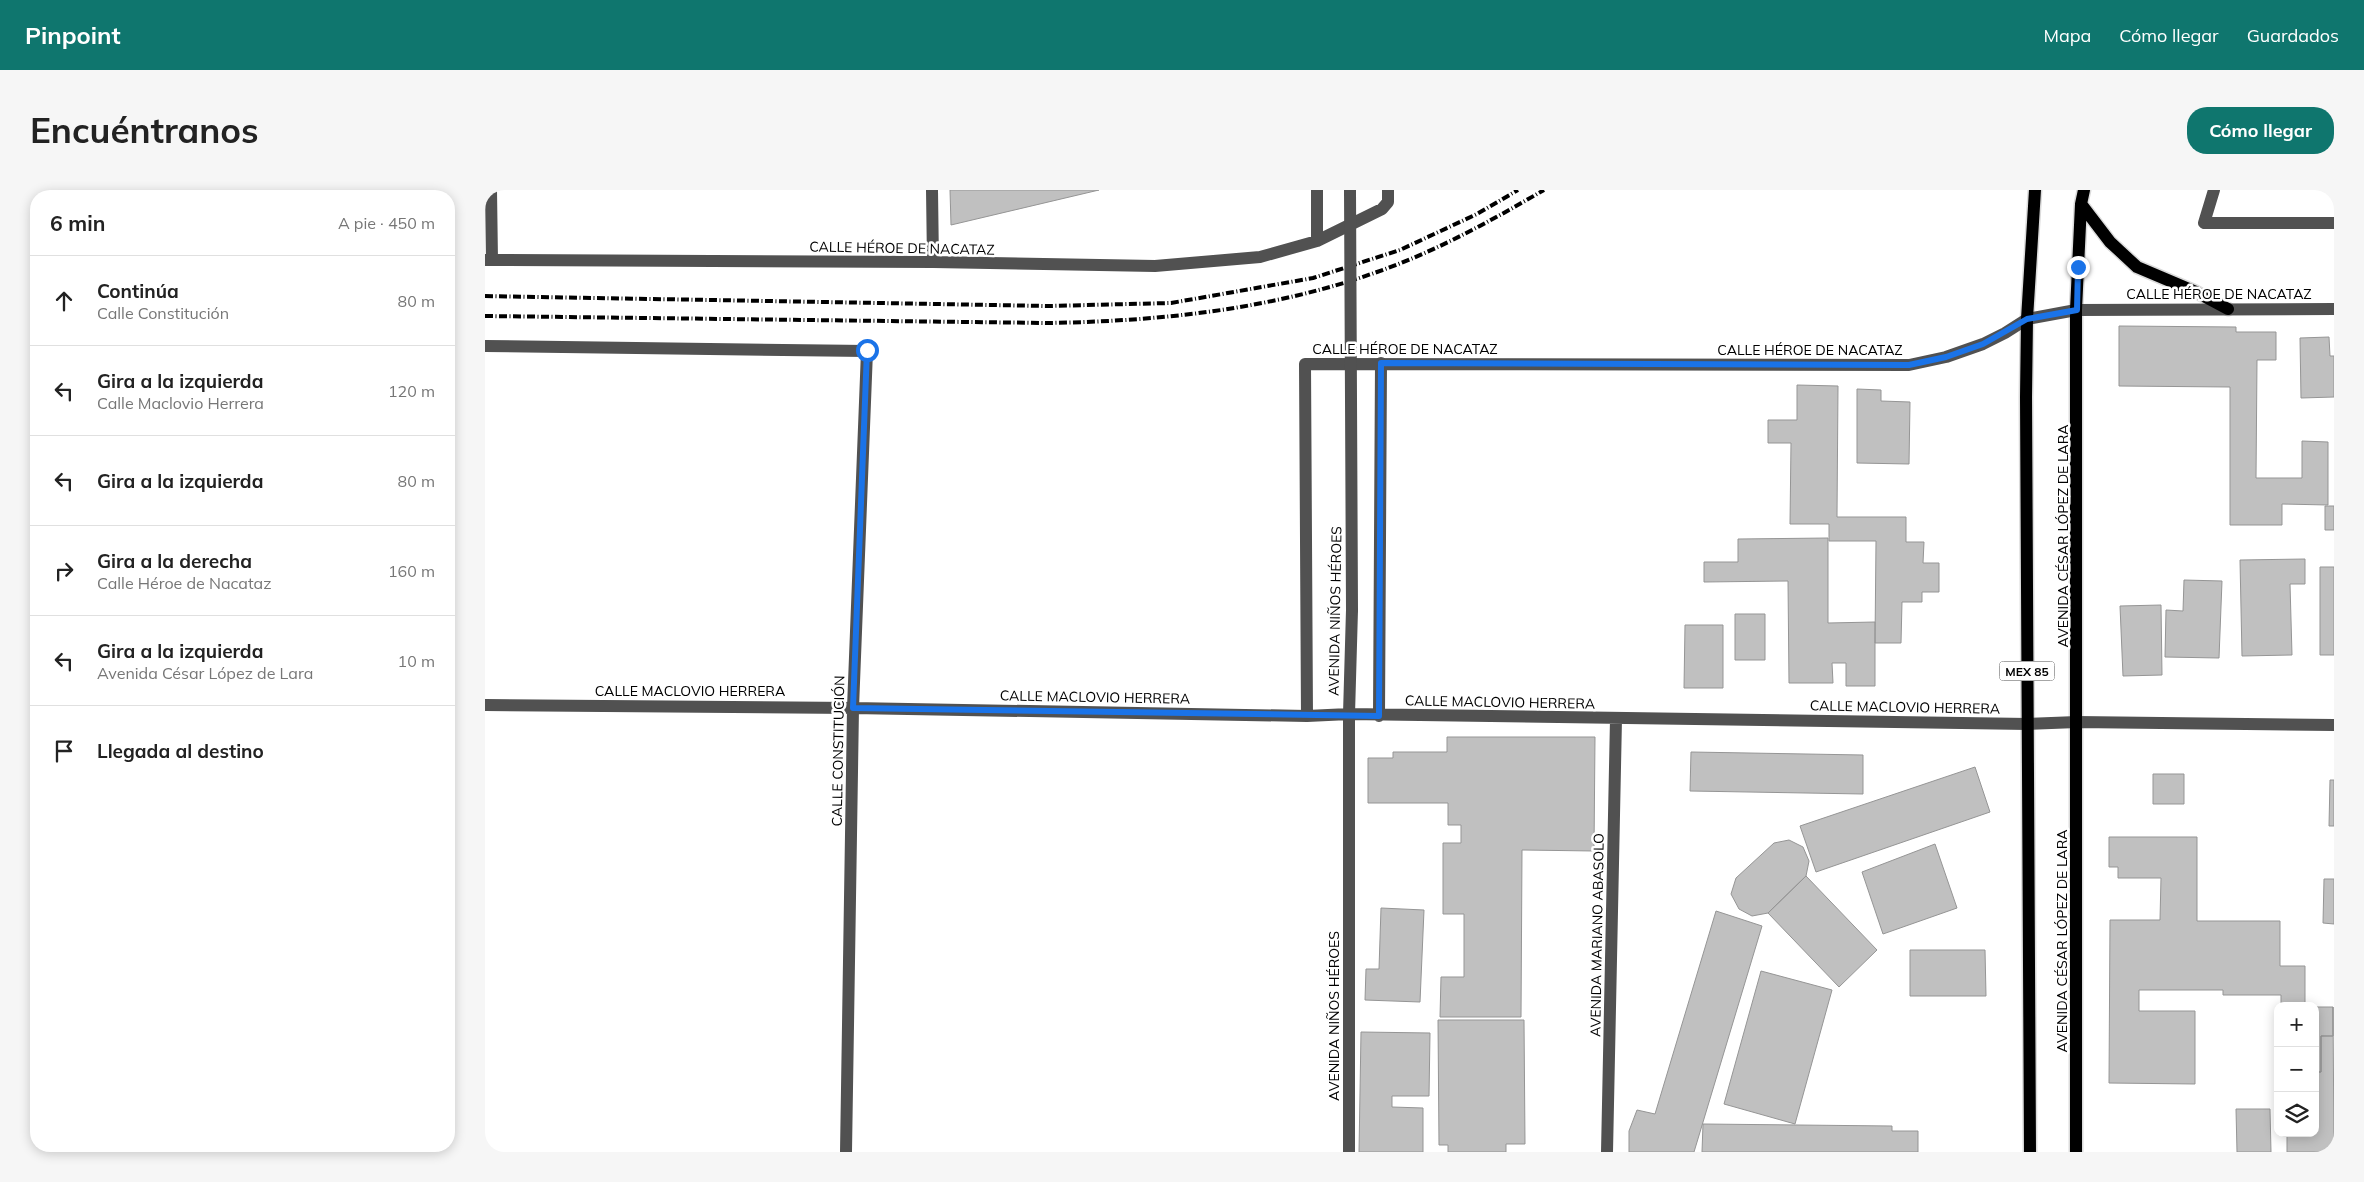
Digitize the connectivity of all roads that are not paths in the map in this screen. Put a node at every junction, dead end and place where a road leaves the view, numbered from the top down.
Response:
1 (491, 190) edge
2 (932, 190) edge
3 (1317, 190) edge
4 (1350, 190) edge
5 (1388, 190) edge
6 (2035, 190) edge
7 (2084, 190) edge
8 (2214, 190) edge
9 (2081, 204) junction
10 (2334, 223) edge
11 (1317, 241) junction
12 (488, 260) edge
13 (933, 262) junction
14 (2228, 309) junction
15 (2334, 309) edge
16 (2077, 310) junction
17 (2027, 319) junction
18 (485, 346) edge
19 (1381, 363) junction
20 (485, 705) edge
21 (853, 708) junction
22 (1349, 714) junction
23 (1307, 716) junction
24 (1379, 716) junction
25 (1616, 718) junction
26 (2077, 722) junction
27 (2028, 724) junction
28 (2334, 726) edge
29 (846, 1152) edge
30 (1349, 1152) edge
31 (1607, 1152) edge
32 (2030, 1152) edge
33 (2076, 1152) edge

1 - 12 street
2 - 13 street
3 - 11 street
4 - 22 street, AVENIDA NIÑOS HÉROES, bridge
5 - 11 street, CALLE HÉROE DE NACATAZ
6 - 17 main road, MEX 85
7 - 9 main road, AVENIDA CÉSAR LÓPEZ DE LARA
8 - 10 street
9 - 14 main road
9 - 16 main road, AVENIDA CÉSAR LÓPEZ DE LARA
11 - 13 street, CALLE HÉROE DE NACATAZ
12 - 13 street, CALLE HÉROE DE NACATAZ
14 - 15 street, CALLE HÉROE DE NACATAZ
14 - 16 street, CALLE HÉROE DE NACATAZ
16 - 17 street, CALLE HÉROE DE NACATAZ
16 - 26 main road, AVENIDA CÉSAR LÓPEZ DE LARA
17 - 19 street, CALLE HÉROE DE NACATAZ
17 - 27 main road, MEX 85
18 - 21 street, CALLE CONSTITUCIÓN
19 - 23 street, CALLE HÉROE DE NACATAZ
19 - 24 street
20 - 21 street, CALLE MACLOVIO HERRERA
21 - 23 street, CALLE MACLOVIO HERRERA
21 - 29 street, CALLE CONSTITUCIÓN
22 - 23 street, CALLE MACLOVIO HERRERA
22 - 24 street, CALLE MACLOVIO HERRERA
22 - 30 street, AVENIDA NIÑOS HÉROES
24 - 25 street, CALLE MACLOVIO HERRERA
25 - 27 street, CALLE MACLOVIO HERRERA
25 - 31 street, AVENIDA MARIANO ABASOLO
26 - 27 street, CALLE MACLOVIO HERRERA
26 - 28 street, CALLE MACLOVIO HERRERA
26 - 33 main road, AVENIDA CÉSAR LÓPEZ DE LARA
27 - 32 main road, MEX 85

